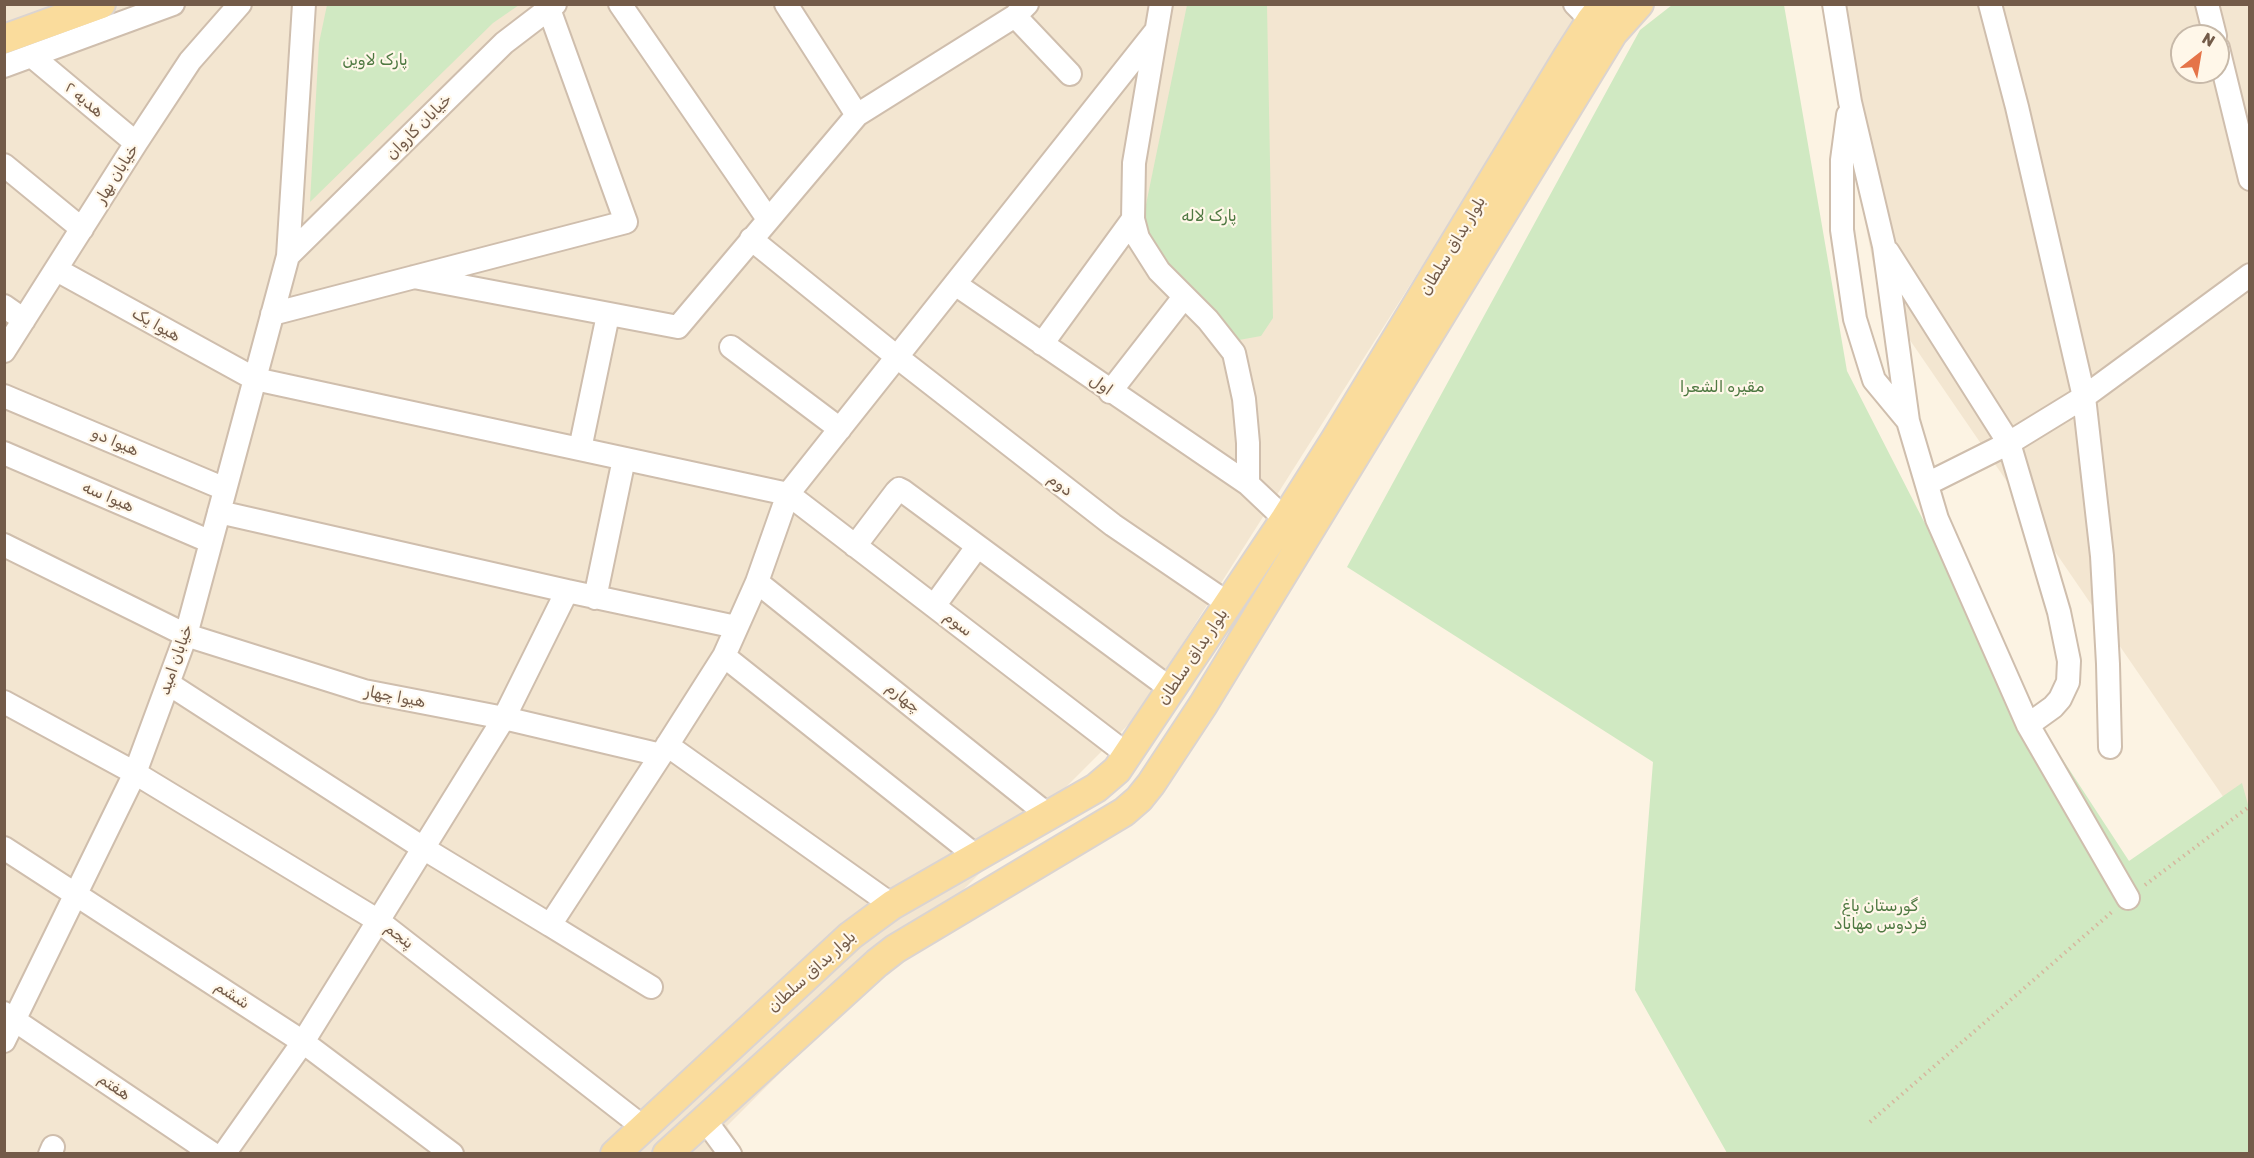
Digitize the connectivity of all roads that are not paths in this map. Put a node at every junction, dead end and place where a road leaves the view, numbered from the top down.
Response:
1 (101, 4) edge
2 (172, 4) edge
3 (240, 4) edge
4 (304, 4) edge
5 (620, 4) edge
6 (786, 4) edge
7 (1638, 4) edge
8 (1834, 4) edge
9 (1990, 4) edge
10 (2208, 4) edge
11 (1160, 5) edge
12 (552, 7) edge
13 (1021, 10) edge
14 (1590, 10) edge
15 (2212, 24) edge
16 (1155, 32) junction
17 (4, 39) edge
18 (33, 57) junction
19 (4, 66) edge
20 (1070, 74) dead end
21 (2227, 84) edge
22 (1850, 102) junction
23 (857, 115) junction
24 (135, 143) junction
25 (4, 165) edge
26 (2250, 179) edge
27 (768, 219) junction
28 (1133, 219) junction
29 (82, 229) junction
30 (751, 239) junction
31 (1884, 246) junction
32 (288, 256) junction
33 (57, 270) junction
34 (2250, 275) edge
35 (414, 277) junction
36 (955, 284) junction
37 (1184, 297) junction
38 (4, 306) edge
39 (272, 314) junction
40 (608, 315) junction
41 (24, 320) junction
42 (1042, 344) junction
43 (731, 346) dead end
44 (4, 351) edge
45 (897, 357) junction
46 (255, 379) junction
47 (1110, 392) junction
48 (4, 396) edge
49 (2084, 397) junction
50 (1908, 421) junction
51 (840, 429) junction
52 (2009, 443) junction
53 (580, 449) junction
54 (4, 453) edge
55 (624, 459) junction
56 (1248, 484) junction
57 (1927, 484) junction
58 (225, 489) junction
59 (788, 494) junction
60 (219, 512) junction
61 (1286, 519) junction
62 (211, 542) junction
63 (4, 545) edge
64 (855, 546) junction
65 (977, 547) junction
66 (757, 582) junction
67 (567, 591) junction
68 (595, 597) junction
69 (1229, 604) junction
70 (934, 606) junction
71 (736, 627) junction
72 (186, 635) junction
73 (724, 656) junction
74 (169, 684) junction
75 (1214, 687) junction
76 (1171, 689) junction
77 (4, 702) edge
78 (504, 718) junction
79 (2028, 725) junction
80 (1189, 728) junction
81 (2110, 747) dead end
82 (664, 750) junction
83 (1128, 754) junction
84 (135, 773) junction
85 (1048, 815) junction
86 (4, 848) edge
87 (423, 848) junction
88 (976, 856) junction
89 (77, 896) junction
90 (2128, 898) road end
91 (892, 904) junction
92 (377, 920) junction
93 (550, 925) junction
94 (651, 987) dead end
95 (10, 1017) edge
96 (4, 1041) edge
97 (303, 1041) junction
98 (705, 1120) junction
99 (643, 1127) junction
100 (213, 1154) edge
101 (224, 1154) edge
102 (452, 1154) edge
103 (615, 1154) edge
104 (667, 1154) edge
105 (730, 1154) edge

1 - 17 main road
2 - 18 street
3 - 24 street, خیابان بهار
4 - 32 street, خیابان امید
5 - 27 street
6 - 23 street
7 - 75 main road, بلوار بداق سلطان
8 - 22 street
9 - 49 street
10 - 15 street
11 - 16 street
12 - 32 street, خیابان کاروان
12 - 35 street
13 - 20 street
13 - 23 street
14 - 61 main road, بلوار بداق سلطان
16 - 28 street
16 - 36 street
18 - 19 street
18 - 24 street, هدیه ۲
21 - 26 street
22 - 31 street
22 - 50 street
23 - 27 street
24 - 29 street, خیابان بهار
25 - 29 street
27 - 30 street
28 - 37 street
28 - 42 street
29 - 33 street, خیابان بهار
30 - 40 street
30 - 45 street, دوم
31 - 50 street
31 - 52 street
32 - 39 street, خیابان امید
33 - 41 street, خیابان بهار
33 - 46 street, هیوا یک
34 - 49 street
35 - 39 street
35 - 40 street
36 - 42 street, اول
36 - 45 street
37 - 47 street
37 - 56 street
38 - 41 street
39 - 46 street, خیابان امید
40 - 53 street
41 - 44 street, خیابان بهار
42 - 47 street, اول
43 - 51 street
45 - 51 street
45 - 69 street, دوم
46 - 53 street, هیوا یک
46 - 58 street, خیابان امید
47 - 56 street, اول
48 - 58 street, هیوا دو
49 - 52 street
49 - 81 street
50 - 57 street
51 - 59 street
52 - 57 street
52 - 79 street
53 - 55 street, هیوا یک
54 - 62 street, هیوا سه
55 - 59 street, هیوا یک
55 - 68 street
56 - 61 street, اول
57 - 79 street
58 - 60 street, خیابان امید
59 - 64 street, سوم
59 - 66 street
60 - 62 street, خیابان امید
60 - 67 street
61 - 69 main road, بلوار بداق سلطان
62 - 72 street, خیابان امید
63 - 72 street, هیوا چهار
64 - 65 street
64 - 70 street, سوم
65 - 70 street
65 - 76 street
66 - 71 street
66 - 85 street, چهارم
67 - 68 street
67 - 78 street
68 - 71 street
69 - 76 main road, بلوار بداق سلطان
70 - 83 street, سوم
71 - 73 street
72 - 74 street, خیابان امید
72 - 78 street, هیوا چهار
73 - 82 street
73 - 88 street
74 - 84 street, خیابان امید
74 - 87 street
75 - 76 main road
75 - 80 main road, بلوار بداق سلطان
76 - 80 main road
76 - 83 main road, بلوار بداق سلطان
77 - 84 street, پنجم
78 - 82 street, هیوا چهار
78 - 87 street
79 - 90 street
80 - 98 main road, بلوار بداق سلطان
82 - 91 street
82 - 93 street
83 - 85 main road, بلوار بداق سلطان
84 - 89 street, خیابان امید
84 - 92 street, پنجم
85 - 88 main road, بلوار بداق سلطان
86 - 89 street, ششم
87 - 92 street
87 - 93 street
88 - 91 main road, بلوار بداق سلطان
89 - 95 street, خیابان امید
89 - 97 street, ششم
91 - 99 main road, بلوار بداق سلطان
92 - 97 street
92 - 99 street, پنجم
93 - 94 street
95 - 96 street, خیابان امید
95 - 100 street, هفتم
97 - 101 street
97 - 102 street, ششم
98 - 104 main road, بلوار بداق سلطان
98 - 105 street
99 - 103 main road, بلوار بداق سلطان

